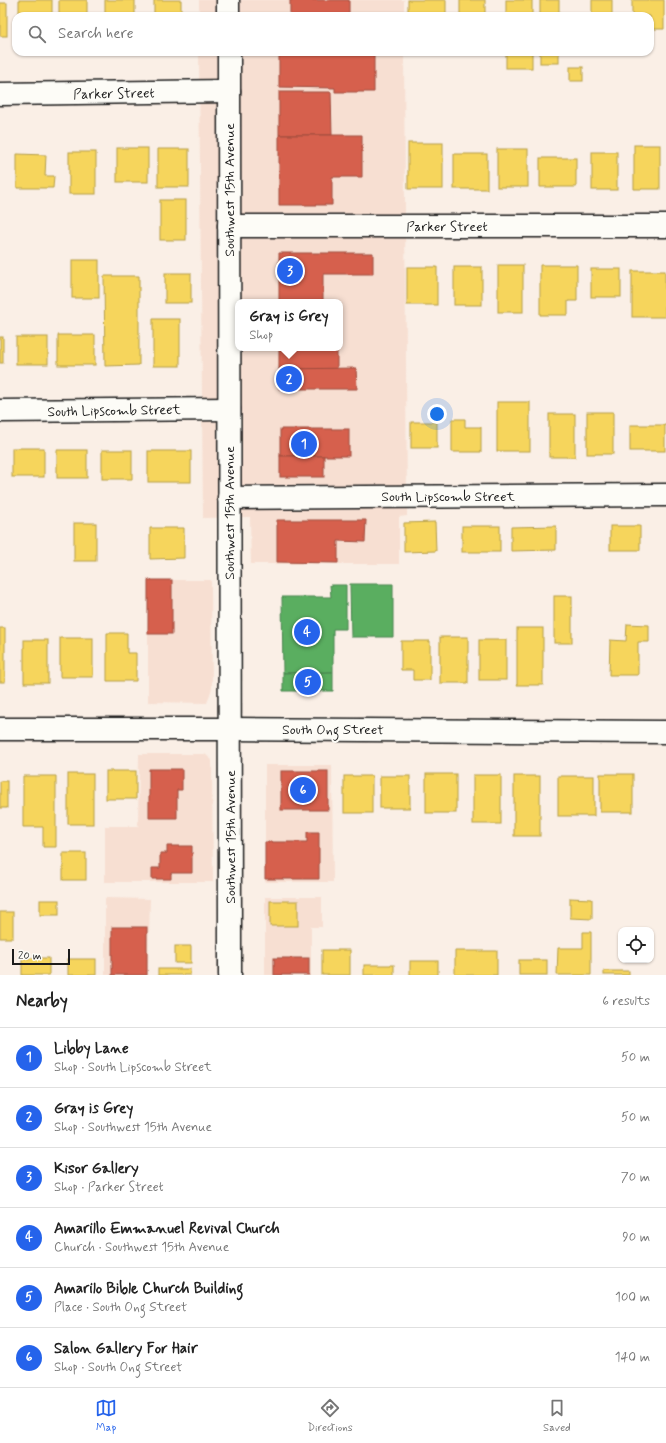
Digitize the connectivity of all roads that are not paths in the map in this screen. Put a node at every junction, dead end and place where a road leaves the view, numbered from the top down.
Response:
1 (228, 0) edge
2 (228, 12) edge
3 (229, 56) edge
4 (229, 92) junction
5 (0, 94) edge
6 (229, 226) junction
7 (666, 226) edge
8 (229, 409) junction
9 (0, 411) edge
10 (666, 495) edge
11 (229, 498) junction
12 (0, 729) edge
13 (230, 729) junction
14 (666, 732) edge
15 (230, 975) edge

1 - 2 street
3 - 4 street, Southwest 15th Avenue
4 - 5 street, Parker Street
4 - 6 street, Southwest 15th Avenue
6 - 7 street, Parker Street
6 - 8 street, Southwest 15th Avenue
8 - 9 street, South Lipscomb Street
8 - 11 street, Southwest 15th Avenue
10 - 11 street, South Lipscomb Street
11 - 13 street, Southwest 15th Avenue
12 - 13 street, South Ong Street
13 - 14 street, South Ong Street
13 - 15 street, Southwest 15th Avenue

